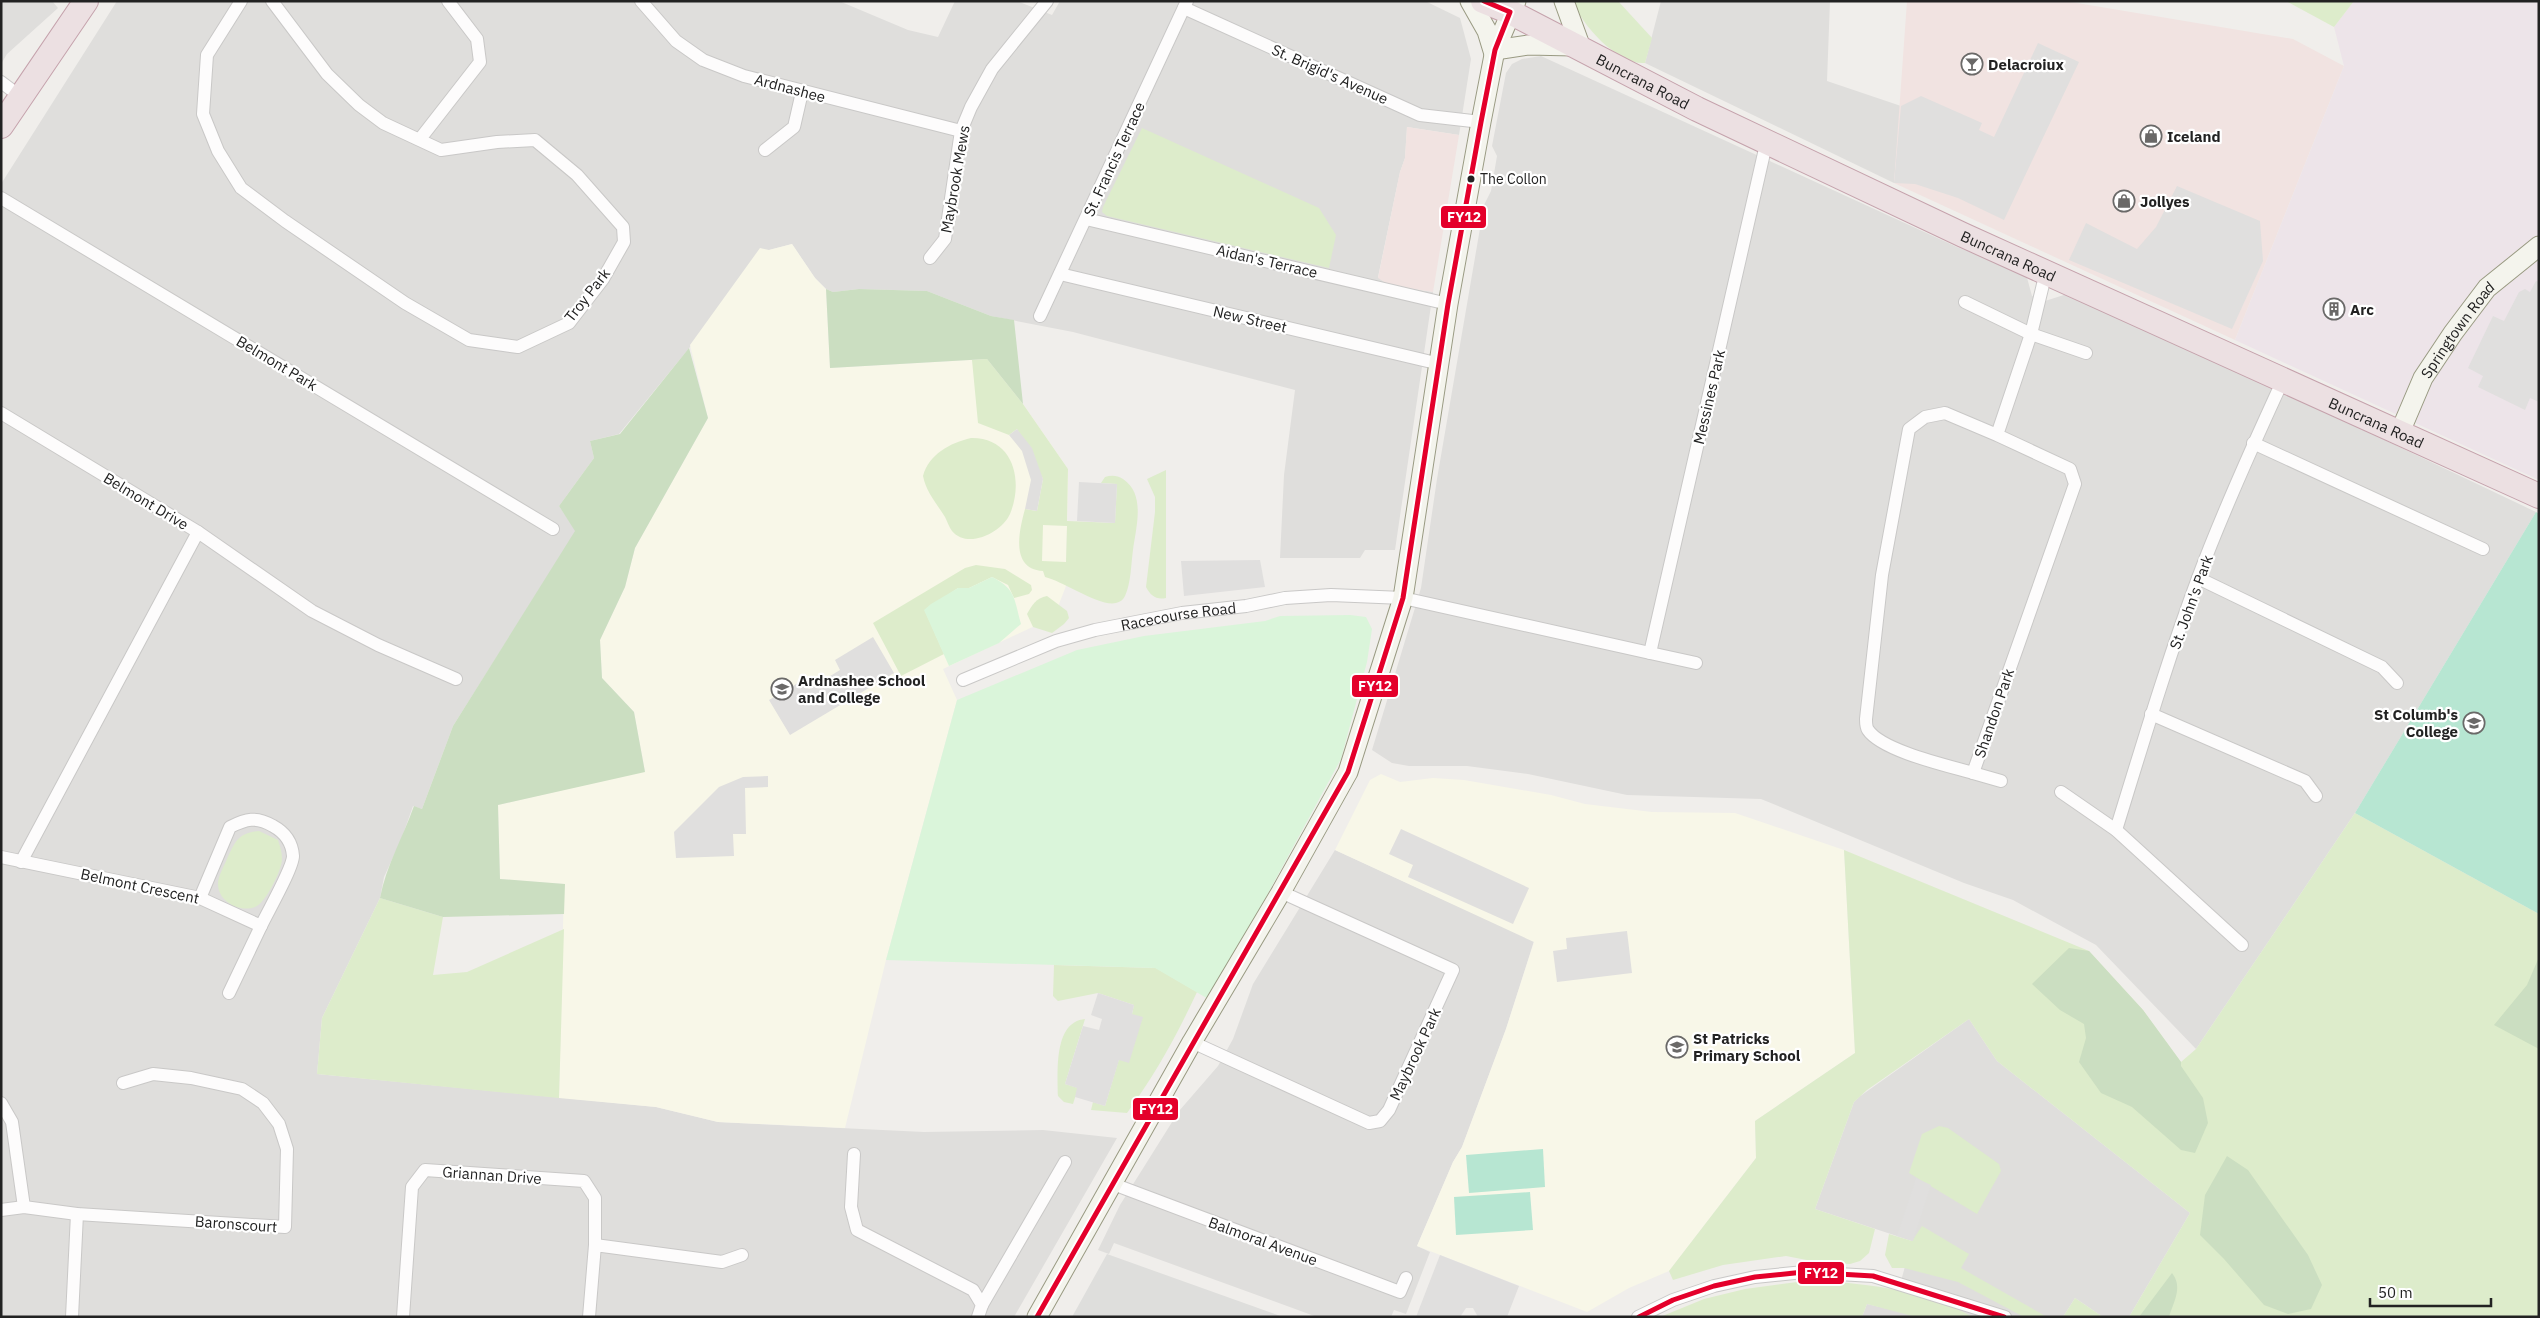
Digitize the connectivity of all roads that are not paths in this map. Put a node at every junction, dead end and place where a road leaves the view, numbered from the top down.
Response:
1 (86, 1) edge
2 (241, 1) edge
3 (272, 1) edge
4 (448, 1) edge
5 (641, 1) edge
6 (1047, 1) edge
7 (1470, 1) edge
8 (1483, 1) edge
9 (1564, 1) edge
10 (1186, 4) edge
11 (1513, 7) edge
12 (1578, 47) junction
13 (1494, 52) junction
14 (1, 82) edge
15 (802, 92) junction
16 (21, 97) junction
17 (1480, 122) junction
18 (1, 126) edge
19 (961, 131) junction
20 (420, 140) junction
21 (1768, 140) junction
22 (765, 150) dead end
23 (1, 198) edge
24 (1086, 219) junction
25 (2539, 246) edge
26 (930, 258) dead end
27 (2046, 272) junction
28 (1060, 274) junction
29 (1965, 302) dead end
30 (1448, 304) junction
31 (1040, 316) dead end
32 (2031, 334) junction
33 (2086, 354) dead end
34 (1440, 364) junction
35 (2282, 380) junction
36 (1, 413) edge
37 (2400, 432) junction
38 (1997, 435) junction
39 (2253, 443) junction
40 (2539, 496) edge
41 (553, 529) dead end
42 (198, 532) junction
43 (2483, 549) dead end
44 (2198, 578) junction
45 (1403, 598) junction
46 (1650, 653) junction
47 (1696, 663) dead end
48 (456, 679) dead end
49 (963, 680) dead end
50 (2397, 683) dead end
51 (2151, 714) junction
52 (1973, 773) junction
53 (2001, 781) dead end
54 (2062, 792) dead end
55 (2316, 796) dead end
56 (2116, 830) junction
57 (1, 857) edge
58 (21, 862) junction
59 (1281, 892) junction
60 (200, 898) junction
61 (261, 926) junction
62 (2242, 945) dead end
63 (229, 993) dead end
64 (1192, 1042) junction
65 (123, 1083) dead end
66 (1, 1103) edge
67 (854, 1154) dead end
68 (1065, 1162) dead end
69 (1113, 1184) junction
70 (24, 1208) junction
71 (1, 1210) edge
72 (77, 1214) junction
73 (595, 1245) junction
74 (742, 1256) dead end
75 (1406, 1278) dead end
76 (980, 1311) edge
77 (72, 1317) edge
78 (403, 1317) edge
79 (589, 1317) edge
80 (1037, 1317) edge
81 (1638, 1317) edge
82 (2005, 1317) edge

1 - 16 highway
2 - 20 street, Troy Park
3 - 20 street, Troy Park
4 - 20 street
5 - 15 street, Ardnashee
6 - 19 street, Maybrook Mews
7 - 13 main road
8 - 11 highway, Buncrana Road
9 - 12 main road
10 - 17 street, St. Brigid's Avenue
10 - 24 street, St. Francis Terrace
11 - 12 highway, Buncrana Road
11 - 13 main road
12 - 13 main road
12 - 21 highway, Buncrana Road
13 - 17 main road
14 - 16 street
15 - 19 street, Ardnashee
15 - 22 street
16 - 18 highway
17 - 30 main road
19 - 26 street, Maybrook Mews
21 - 27 highway, Buncrana Road
21 - 46 street, Messines Park
23 - 41 street, Belmont Park
24 - 28 street, St. Francis Terrace
24 - 30 street, Aidan's Terrace
25 - 37 main road, Springtown Road
27 - 32 street
27 - 35 highway, Buncrana Road
28 - 31 street, St. Francis Terrace
28 - 34 street, New Street
29 - 32 street
30 - 34 main road
32 - 33 street
32 - 38 street
34 - 45 main road
35 - 37 highway, Buncrana Road
35 - 39 street, St. John's Park
36 - 42 street, Belmont Drive
37 - 40 highway, Buncrana Road
38 - 52 street, Shandon Park
38 - 52 street, Shandon Park
39 - 43 street
39 - 44 street, St. John's Park
42 - 48 street, Belmont Drive
42 - 58 street
44 - 50 street
44 - 51 street, St. John's Park
45 - 46 street
45 - 49 street, Racecourse Road
45 - 59 main road
46 - 47 street
51 - 55 street
51 - 56 street, St. John's Park
52 - 53 street
54 - 56 street
56 - 62 street
57 - 58 street, Belmont Crescent
58 - 60 street, Belmont Crescent
59 - 64 main road
59 - 64 street, Maybrook Park
60 - 61 street, Belmont Crescent
60 - 61 street
61 - 63 street
64 - 69 main road
65 - 72 street, Baronscourt
66 - 70 street
67 - 76 street
68 - 76 street
69 - 75 street, Balmoral Avenue
69 - 80 main road
70 - 71 street, Baronscourt
70 - 72 street, Baronscourt
72 - 77 street
73 - 74 street
73 - 78 street, Griannan Drive
73 - 79 street, Griannan Drive
81 - 82 street

